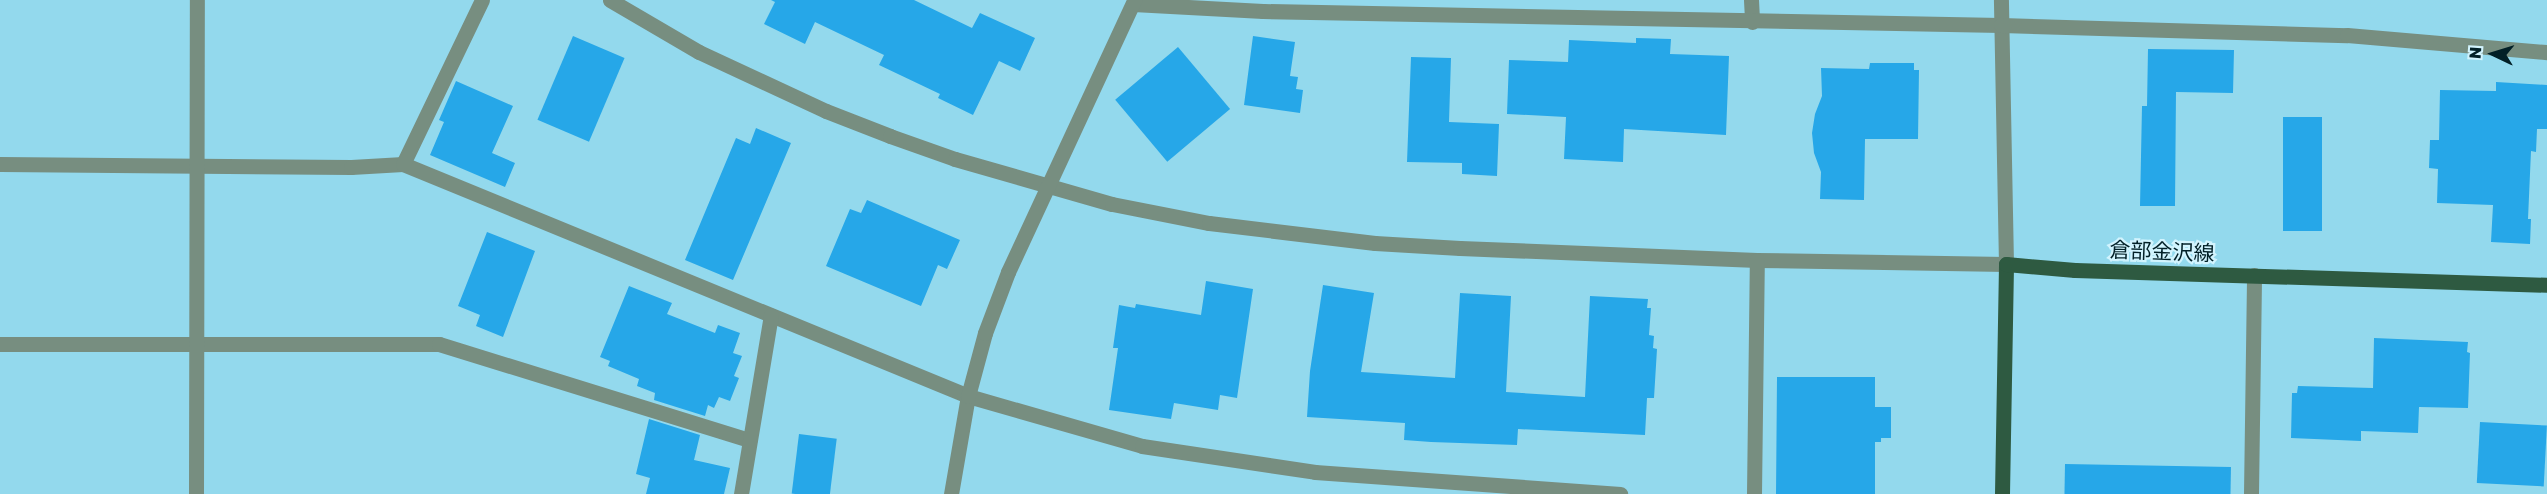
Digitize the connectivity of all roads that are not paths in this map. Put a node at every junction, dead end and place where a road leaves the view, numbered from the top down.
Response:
1 (197, 0) edge
2 (482, 0) edge
3 (610, 0) edge
4 (1751, 0) edge
5 (2001, 0) edge
6 (1134, 2) edge
7 (1752, 22) junction
8 (2001, 25) junction
9 (2547, 52) edge
10 (0, 164) edge
11 (403, 164) junction
12 (198, 165) junction
13 (1048, 187) junction
14 (1757, 260) junction
15 (2006, 264) junction
16 (2254, 275) junction
17 (2547, 285) edge
18 (771, 315) junction
19 (0, 344) edge
20 (198, 344) junction
21 (968, 396) junction
22 (749, 440) junction
23 (196, 494) edge
24 (741, 494) edge
25 (951, 494) edge
26 (1620, 494) edge
27 (1754, 494) edge
28 (2002, 494) edge
29 (2251, 494) edge

1 - 12 street
2 - 11 street
3 - 13 street
4 - 7 street
5 - 8 street
6 - 7 street
6 - 13 street
7 - 8 street
8 - 9 street
8 - 15 street
10 - 12 street
11 - 12 street
11 - 18 street
12 - 20 street
13 - 14 street
13 - 21 street
14 - 15 street
14 - 27 street
15 - 16 main road, 倉部金沢線
15 - 28 main road
16 - 17 main road, 倉部金沢線
16 - 29 street
18 - 21 street
18 - 22 street
19 - 20 street
20 - 22 street
20 - 23 street
21 - 25 street
21 - 26 street
22 - 24 street

